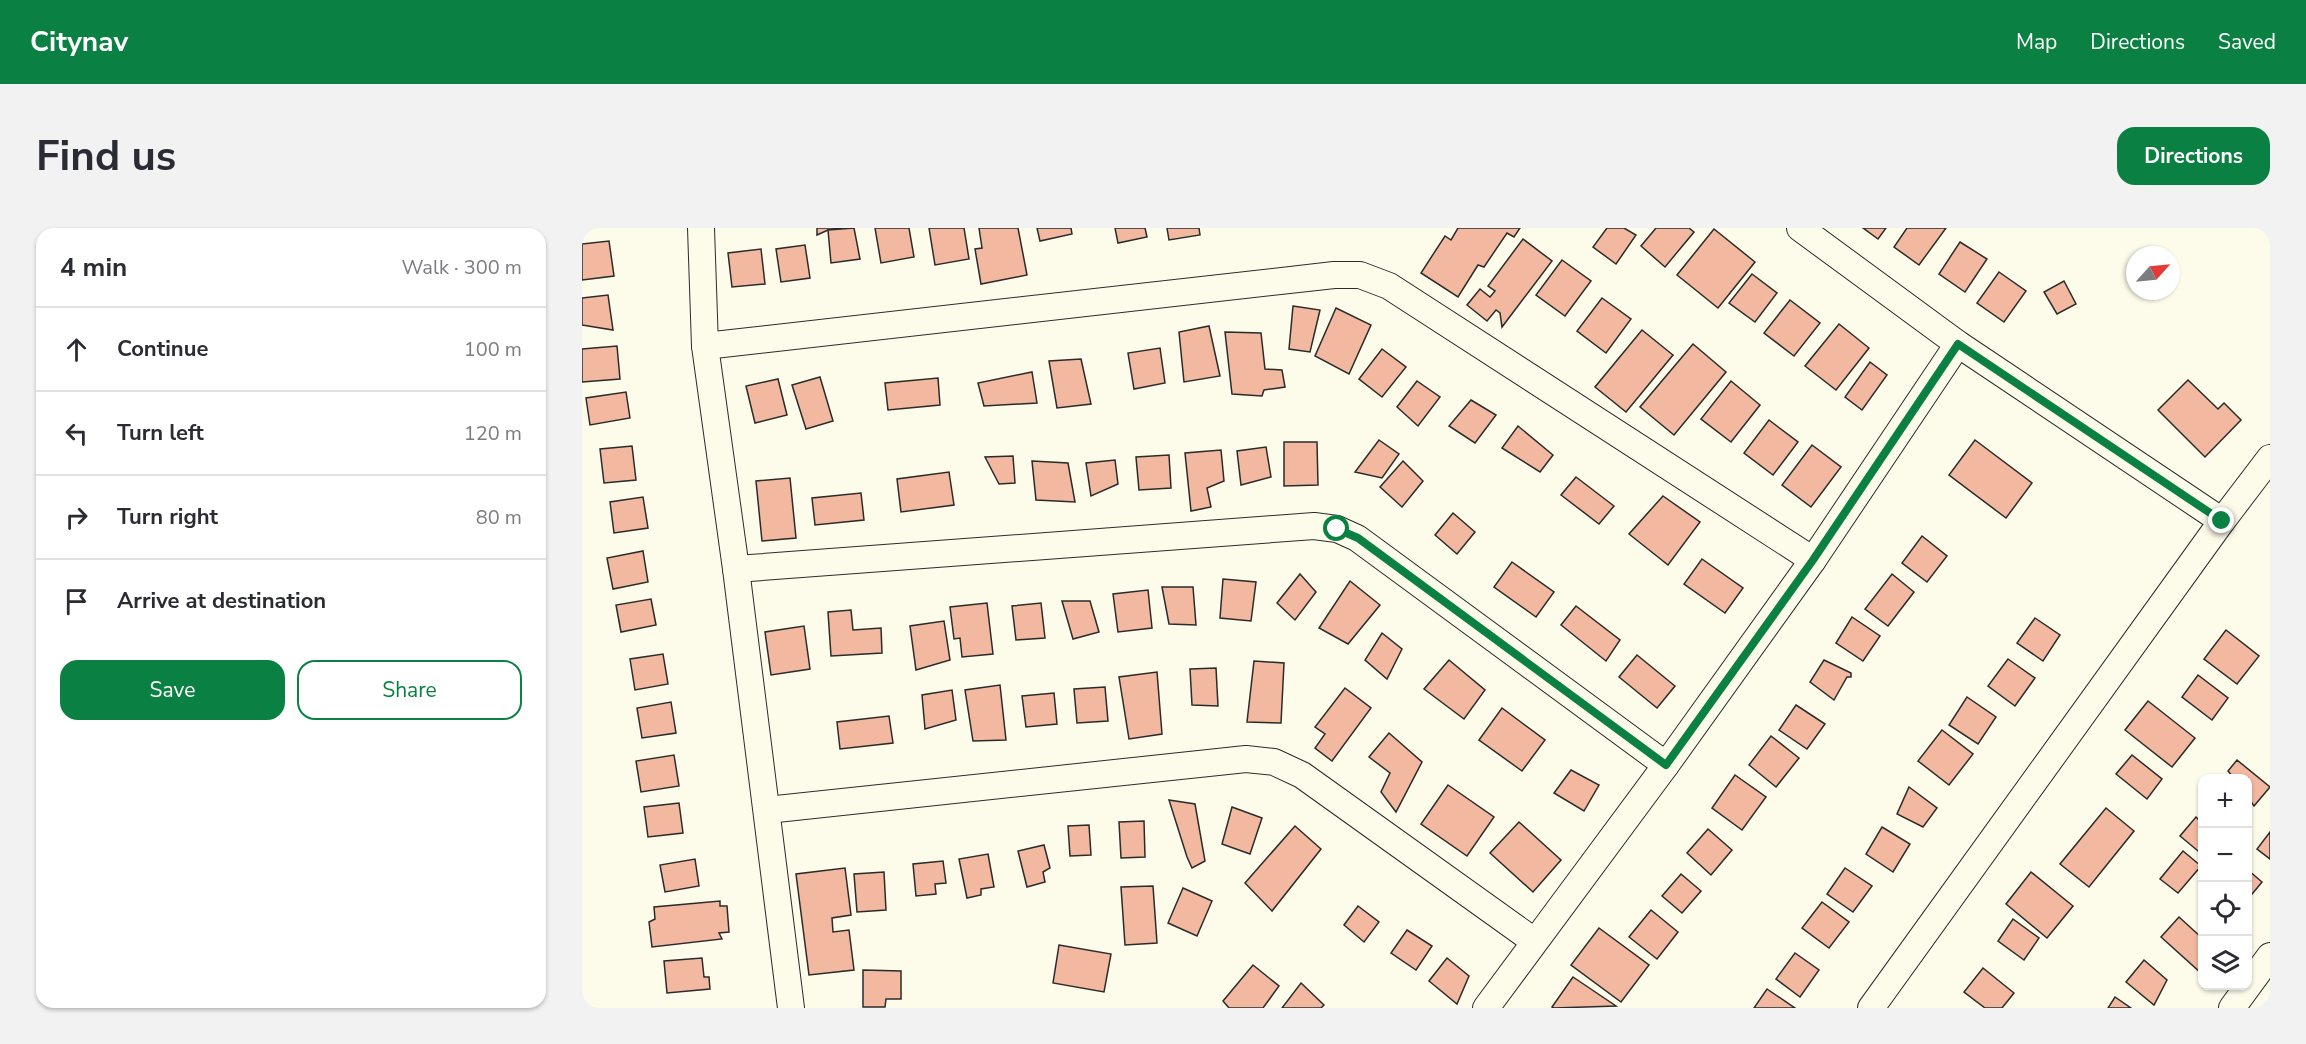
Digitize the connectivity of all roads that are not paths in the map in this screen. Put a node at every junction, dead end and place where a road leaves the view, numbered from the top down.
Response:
1 (700, 228) edge
2 (1800, 228) edge
3 (1958, 344) junction
4 (705, 346) junction
5 (2270, 458) edge
6 (2222, 521) junction
7 (1813, 560) junction
8 (736, 569) junction
9 (1666, 765) junction
10 (767, 810) junction
11 (1534, 941) junction
12 (2270, 956) edge
13 (791, 1008) edge
14 (1486, 1008) edge
15 (1871, 1008) edge
16 (2232, 1008) edge

1 - 4 street
2 - 3 street
3 - 6 street
3 - 7 street
4 - 7 street
4 - 8 street
5 - 6 street
6 - 15 street
7 - 9 street
8 - 9 street
8 - 10 street
9 - 11 street
10 - 11 street
10 - 13 street
11 - 14 street
12 - 16 street

